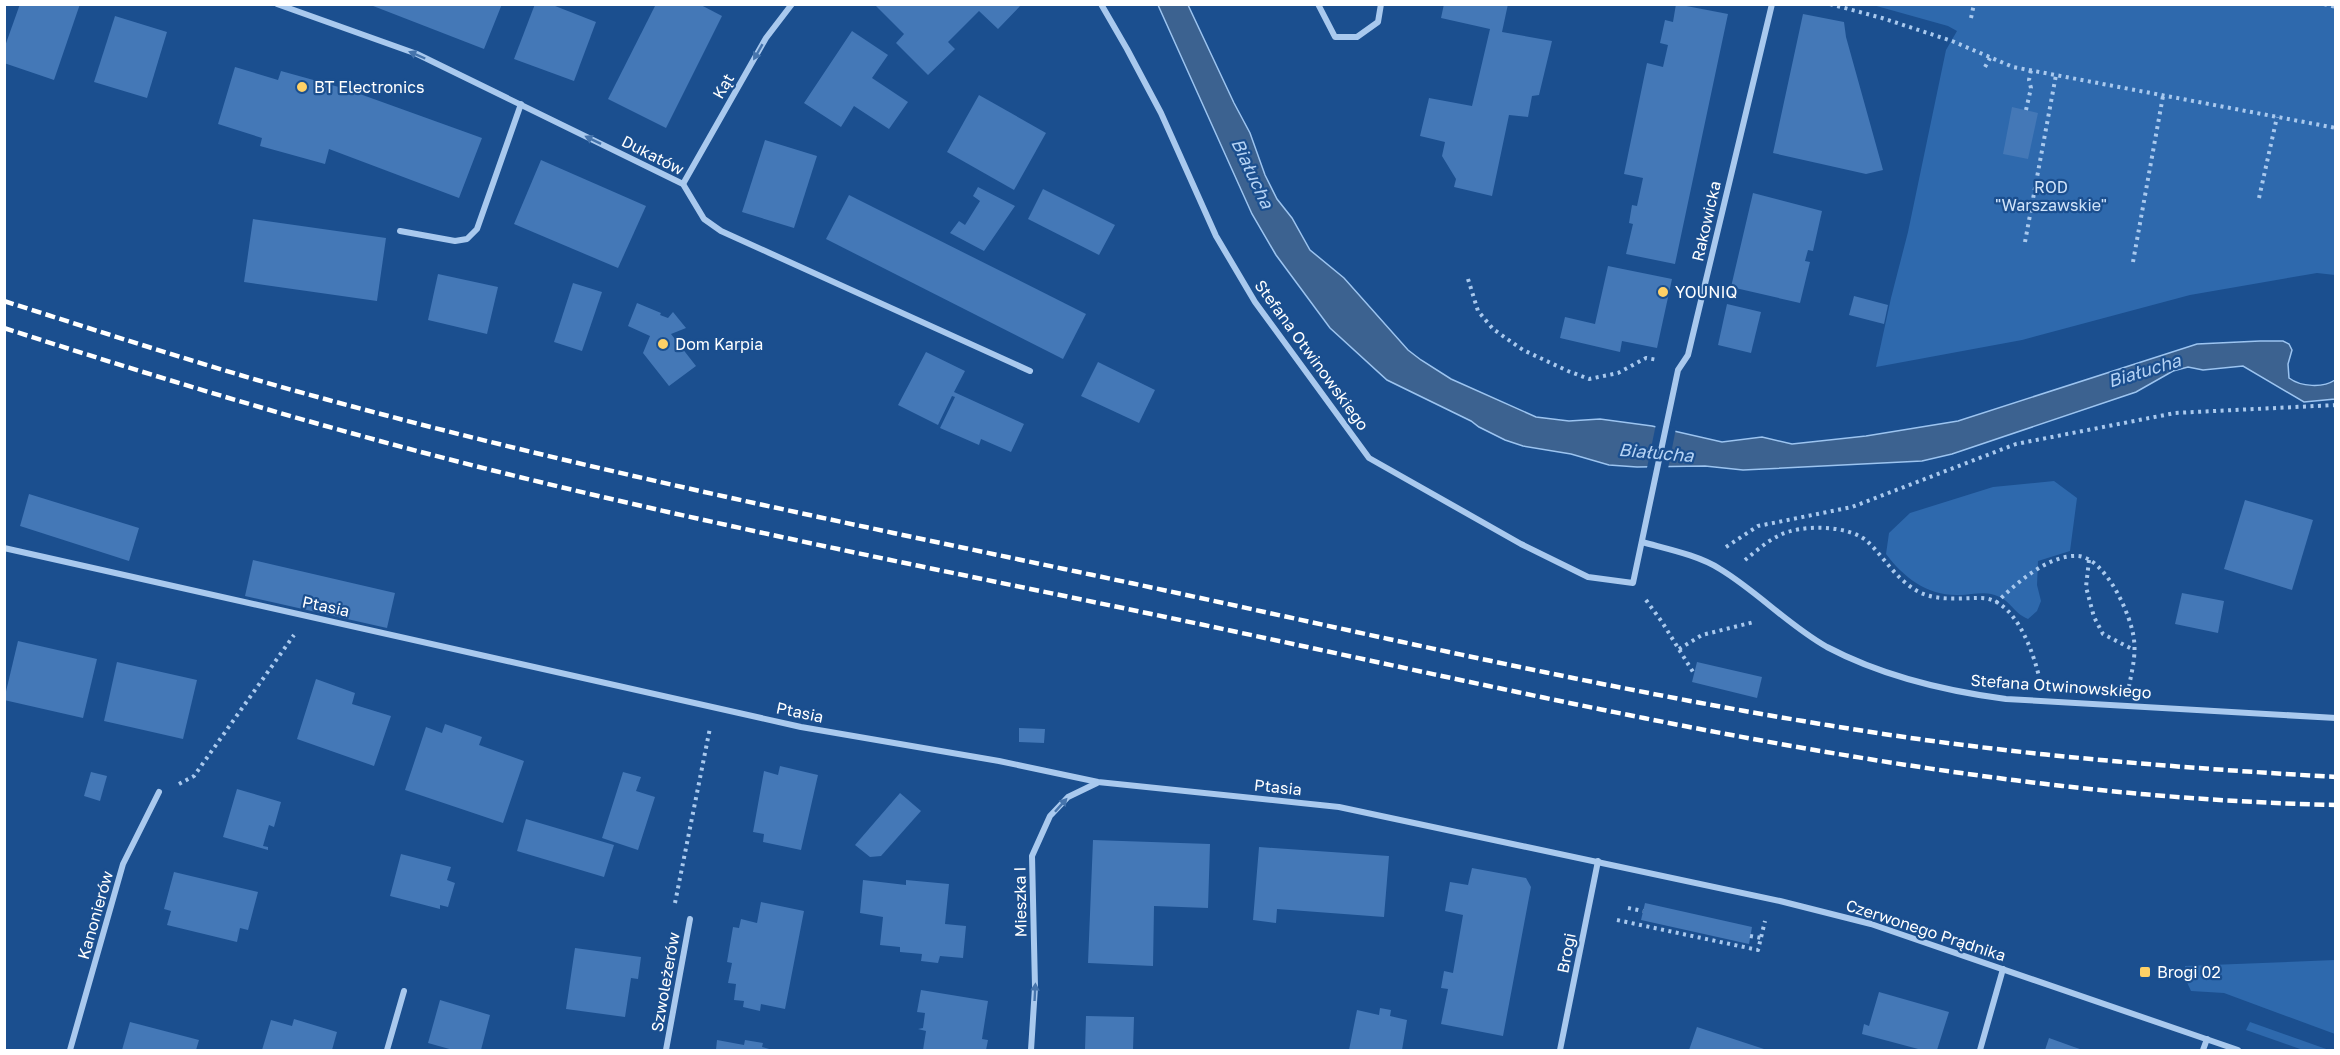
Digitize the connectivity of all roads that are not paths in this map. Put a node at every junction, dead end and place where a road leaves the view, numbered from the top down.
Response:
1 (277, 4) edge
2 (792, 4) edge
3 (1101, 4) edge
4 (1318, 4) edge
5 (1382, 4) edge
6 (1772, 4) edge
7 (521, 104) junction
8 (683, 184) junction
9 (400, 231) dead end
10 (1030, 371) dead end
11 (1642, 543) junction
12 (4, 548) edge
13 (1633, 583) joint
14 (2336, 718) edge
15 (1098, 782) junction
16 (159, 792) road end
17 (1598, 861) junction
18 (690, 919) road end
19 (2003, 969) junction
20 (404, 992) dead end
21 (2207, 1039) junction
22 (70, 1050) edge
23 (387, 1050) edge
24 (666, 1050) edge
25 (1031, 1050) edge
26 (1560, 1050) edge
27 (1980, 1050) edge
28 (2203, 1050) edge
29 (2238, 1050) edge

7 -> 1 street, Dukatów
2 -> 8 street, Kąt
3 - 13 street, Stefana Otwinowskiego
4 - 5 street
6 - 11 street, Rakowicka
8 -> 7 street, Dukatów
7 - 9 street
8 - 10 street, Dukatów
11 - 13 street, Rakowicka
11 - 14 street, Stefana Otwinowskiego
12 - 15 street, Ptasia
15 - 17 street, Ptasia
25 -> 15 street, Mieszka I
16 - 22 street, Kanonierów
17 - 19 street, Czerwonego Prądnika
17 - 26 street, Brogi
18 - 24 street, Szwoleżerów
19 - 21 street, Czerwonego Prądnika
19 - 27 street
20 - 23 street
21 - 28 street
21 - 29 street, Czerwonego Prądnika

